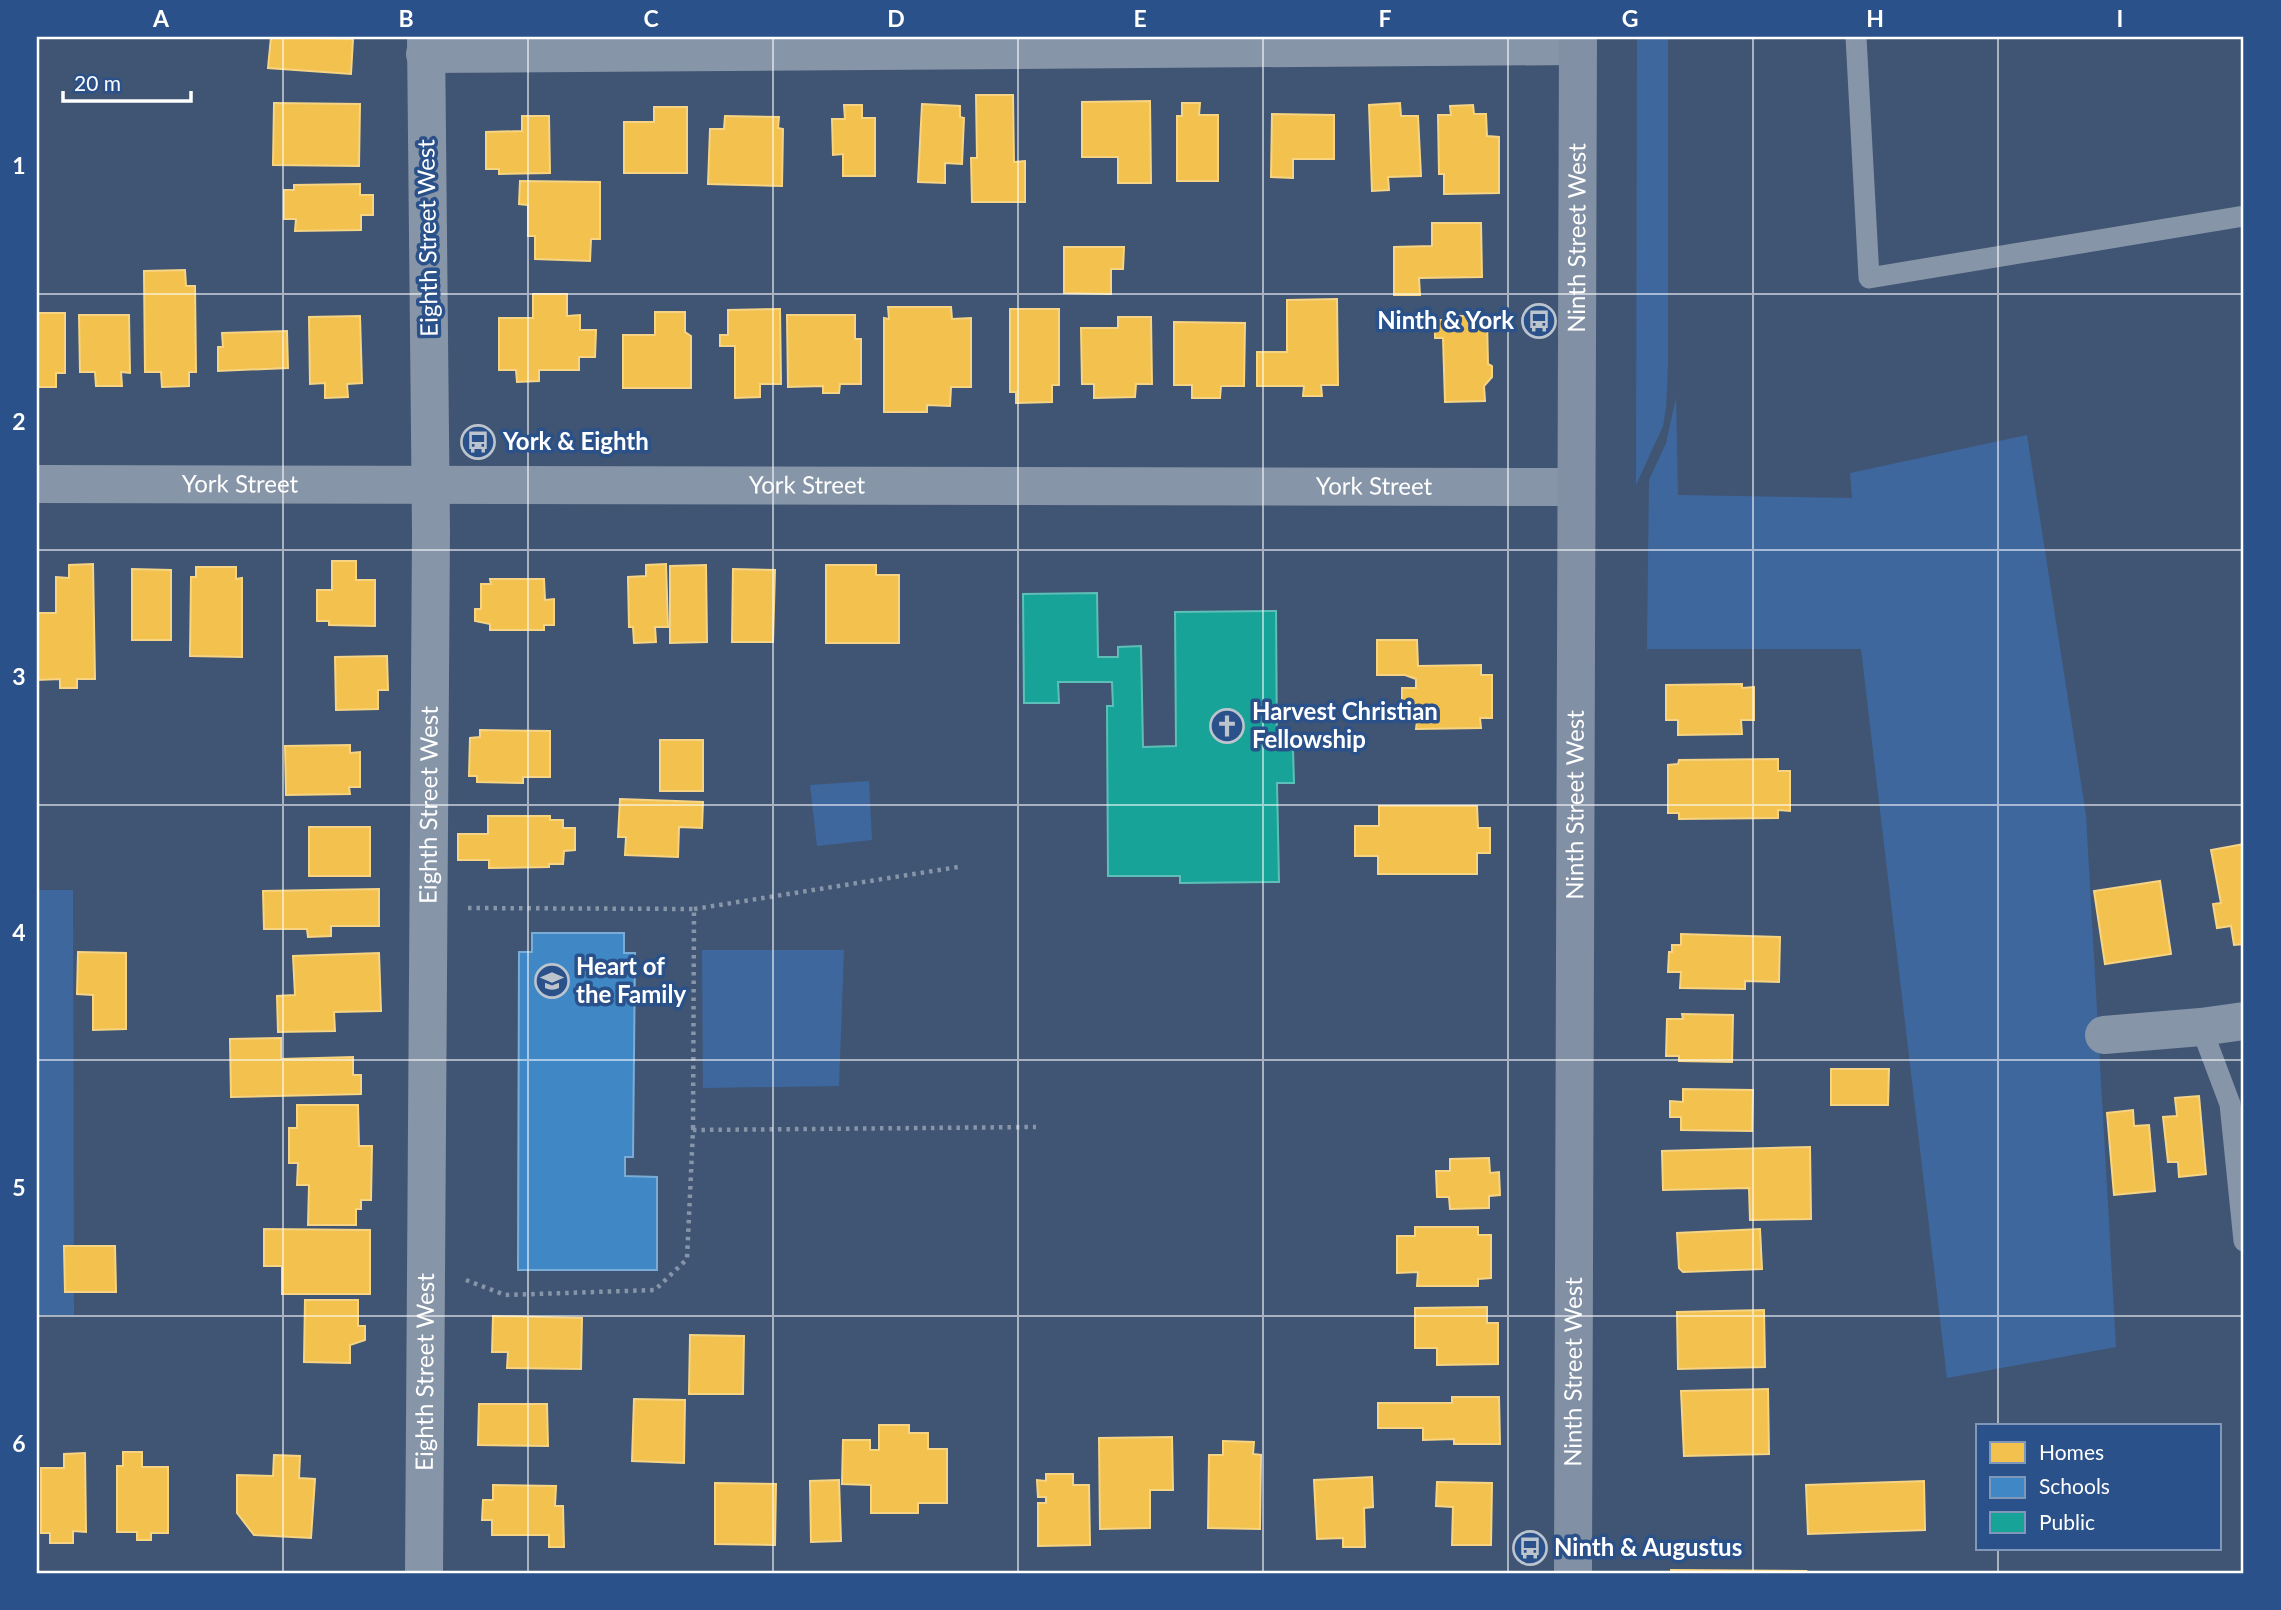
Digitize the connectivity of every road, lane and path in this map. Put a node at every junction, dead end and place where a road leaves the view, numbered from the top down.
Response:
1 (1856, 37) edge
2 (1578, 41) edge
3 (426, 46) edge
4 (2244, 216) edge
5 (37, 484) edge
6 (430, 486) junction
7 (1576, 487) junction
8 (958, 867) dead end
9 (428, 908) junction
10 (694, 909) junction
11 (2244, 1021) edge
12 (2201, 1027) junction
13 (2104, 1035) dead end
14 (1036, 1127) dead end
15 (692, 1130) junction
16 (2244, 1241) edge
17 (426, 1276) junction
18 (424, 1573) edge
19 (1573, 1573) edge

1 - 4 lane
2 - 3 street
2 - 7 main road, Ninth Street West
3 - 6 street, Eighth Street West
5 - 6 street, York Street
6 - 7 street, York Street
6 - 9 street, Eighth Street West
7 - 19 main road, Ninth Street West
8 - 10 path
9 - 10 path
9 - 17 street, Eighth Street West
10 - 15 path
11 - 12 street
12 - 13 street
12 - 16 lane
14 - 15 path
15 - 17 path
17 - 18 street, Eighth Street West

